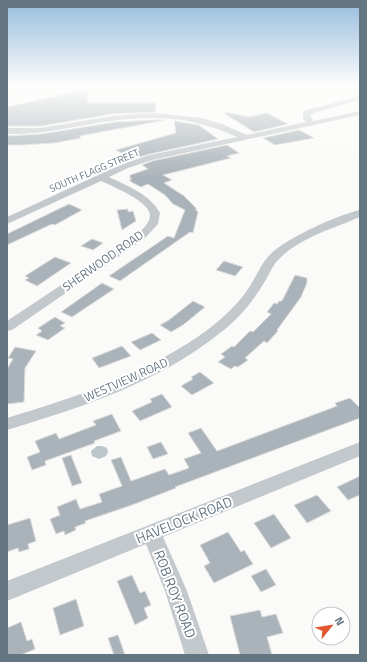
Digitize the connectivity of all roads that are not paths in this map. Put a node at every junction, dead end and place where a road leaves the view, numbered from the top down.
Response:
1 (140, 116) edge
2 (157, 116) edge
3 (306, 116) edge
4 (346, 116) edge
5 (311, 123) junction
6 (7, 131) edge
7 (245, 137) junction
8 (101, 177) junction
9 (357, 217) edge
10 (7, 221) edge
11 (7, 328) edge
12 (7, 424) edge
13 (360, 449) edge
14 (151, 533) junction
15 (7, 591) edge
16 (197, 655) edge

1 - 6 street
2 - 7 street
3 - 5 street
4 - 5 street, SOUTH FLAGG STREET
5 - 7 street, SOUTH FLAGG STREET
7 - 8 street, SOUTH FLAGG STREET
8 - 10 street, SOUTH FLAGG STREET
8 - 11 street, SHERWOOD ROAD
9 - 12 street, WESTVIEW ROAD
13 - 14 street, HAVELOCK ROAD
14 - 15 street, HAVELOCK ROAD
14 - 16 street, ROB ROY ROAD

